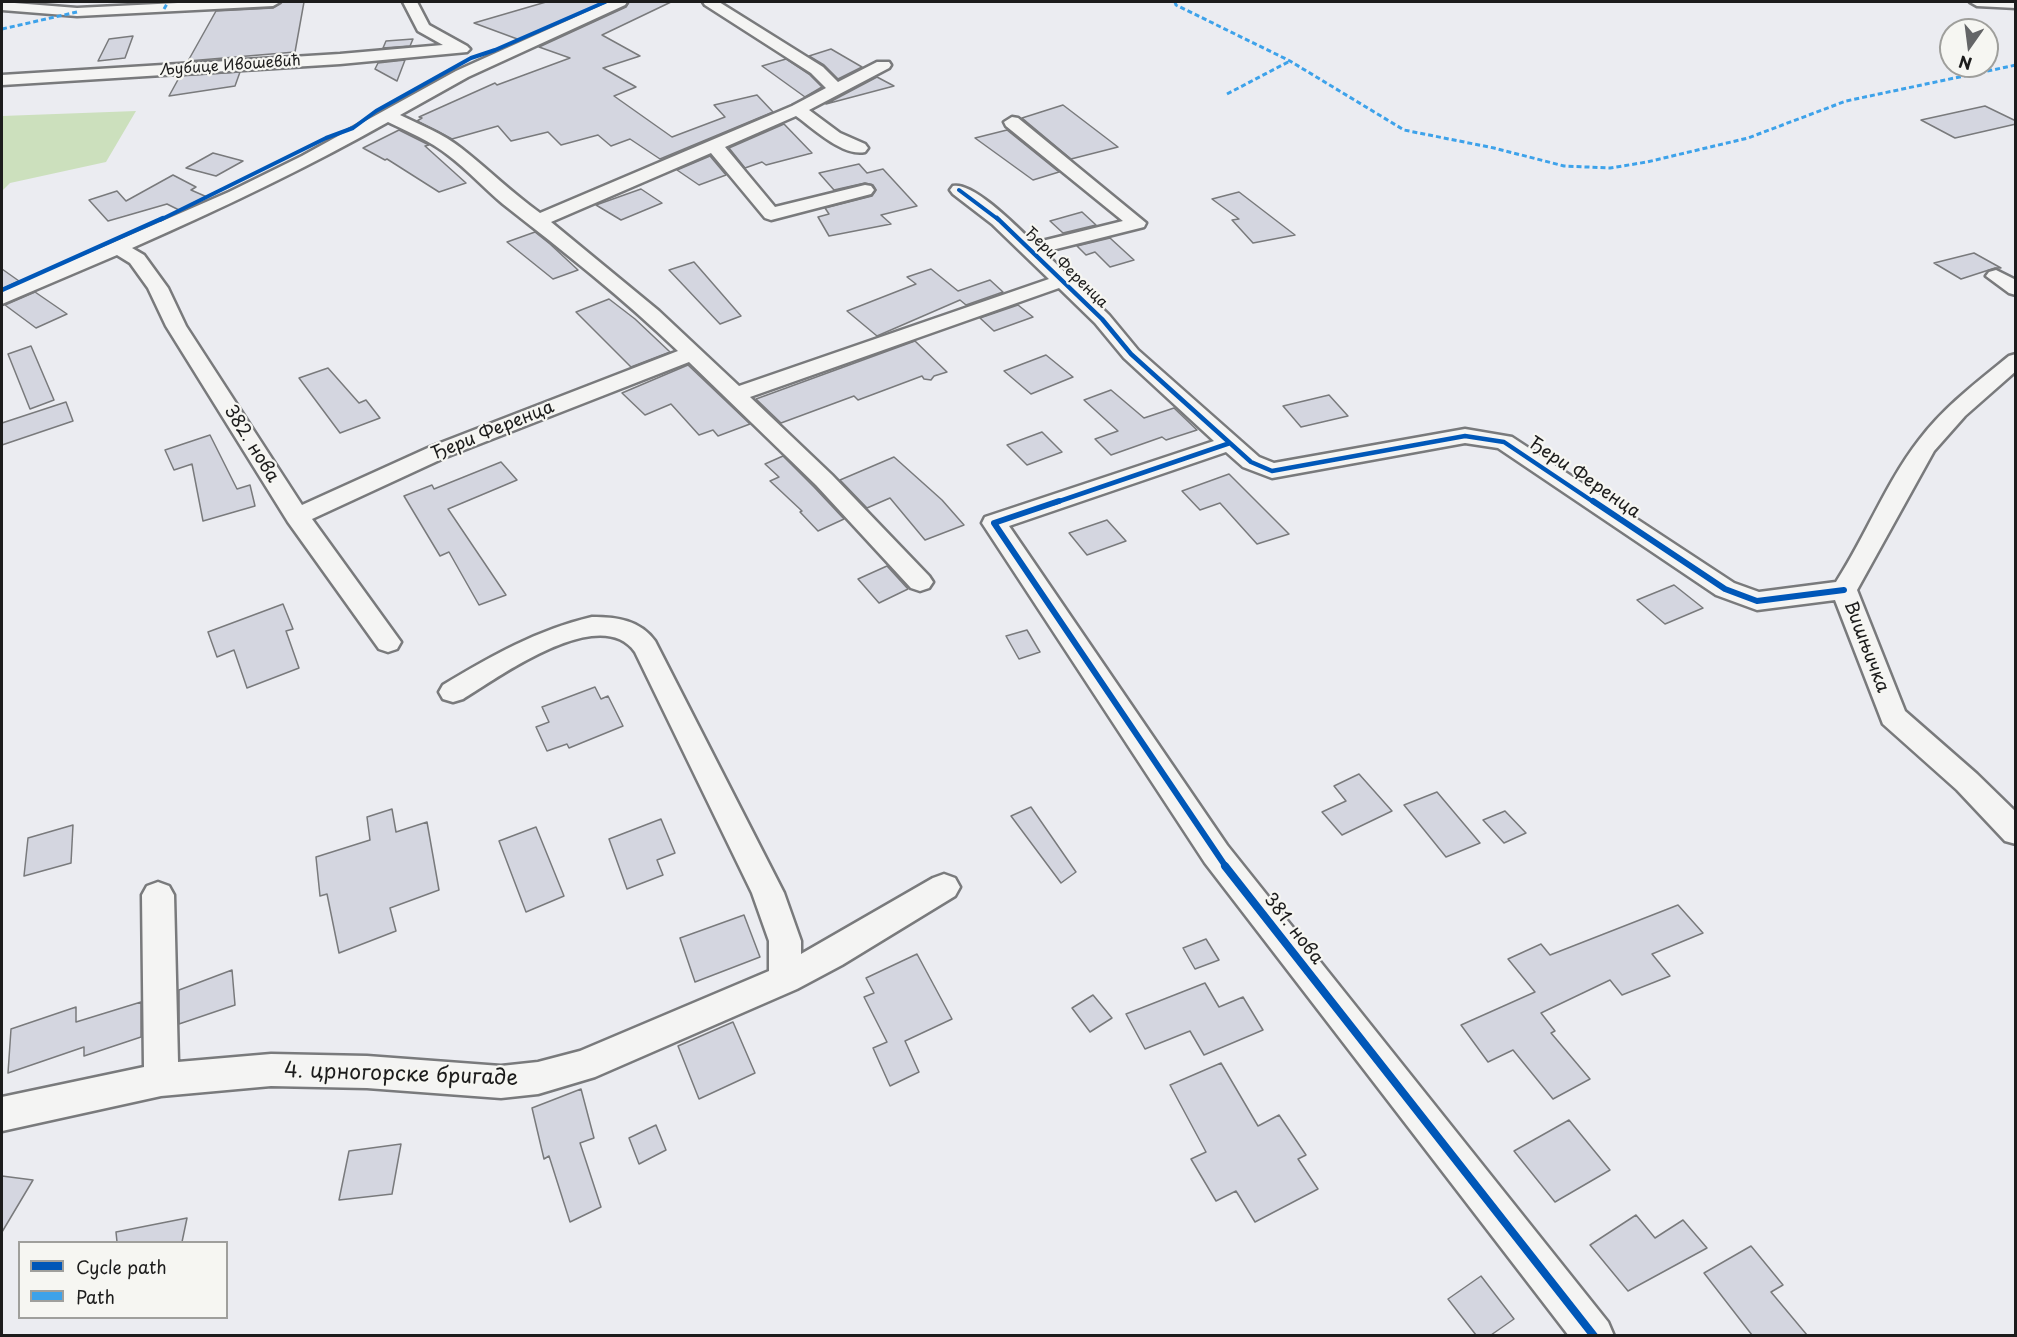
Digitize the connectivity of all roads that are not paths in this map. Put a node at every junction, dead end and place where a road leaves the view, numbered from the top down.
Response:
1 (273, 2) edge
2 (410, 2) edge
3 (620, 2) edge
4 (710, 2) edge
5 (1977, 2) edge
6 (2016, 4) edge
7 (2, 6) edge
8 (458, 48) junction
9 (494, 58) junction
10 (883, 64) dead end
11 (2, 80) edge
12 (835, 87) junction
13 (798, 109) junction
14 (387, 115) junction
15 (1012, 122) dead end
16 (714, 145) junction
17 (859, 148) dead end
18 (865, 190) dead end
19 (959, 190) dead end
20 (538, 220) junction
21 (117, 247) junction
22 (1030, 250) junction
23 (1996, 276) dead end
24 (1061, 281) junction
25 (2016, 289) edge
26 (2, 298) edge
27 (693, 353) junction
28 (2016, 360) edge
29 (735, 395) junction
30 (1230, 443) junction
31 (297, 516) junction
32 (920, 582) dead end
33 (1844, 590) junction
34 (388, 642) dead end
35 (453, 692) dead end
36 (2016, 832) edge
37 (944, 887) dead end
38 (158, 895) dead end
39 (785, 979) junction
40 (161, 1080) junction
41 (2, 1114) edge
42 (1594, 1335) edge

1 - 7 street
2 - 8 street
3 - 9 street
4 - 12 street
5 - 6 street
8 - 9 street
8 - 11 street, Љубице Ивошевић
9 - 14 street
10 - 12 street
12 - 13 street
13 - 16 street
13 - 17 street
14 - 20 street
14 - 21 street
15 - 22 street, Ђери Ференца
16 - 18 street
16 - 20 street
19 - 22 street, Ђери Ференца
20 - 27 street
21 - 26 street
21 - 31 street, 382. нова
22 - 24 street, Ђери Ференца
23 - 25 street
24 - 29 street, Ђери Ференца
24 - 30 street, Ђери Ференца
27 - 29 street
27 - 31 street, Ђери Ференца
28 - 33 street, Вишњичка
29 - 32 street
30 - 33 street, Ђери Ференца
30 - 42 street, 381. нова
31 - 34 street, 382. нова
33 - 36 street, Вишњичка
35 - 39 street
37 - 39 street, 4. црногорске бригаде
38 - 40 street
39 - 40 street, 4. црногорске бригаде
40 - 41 street, 4. црногорске бригаде

